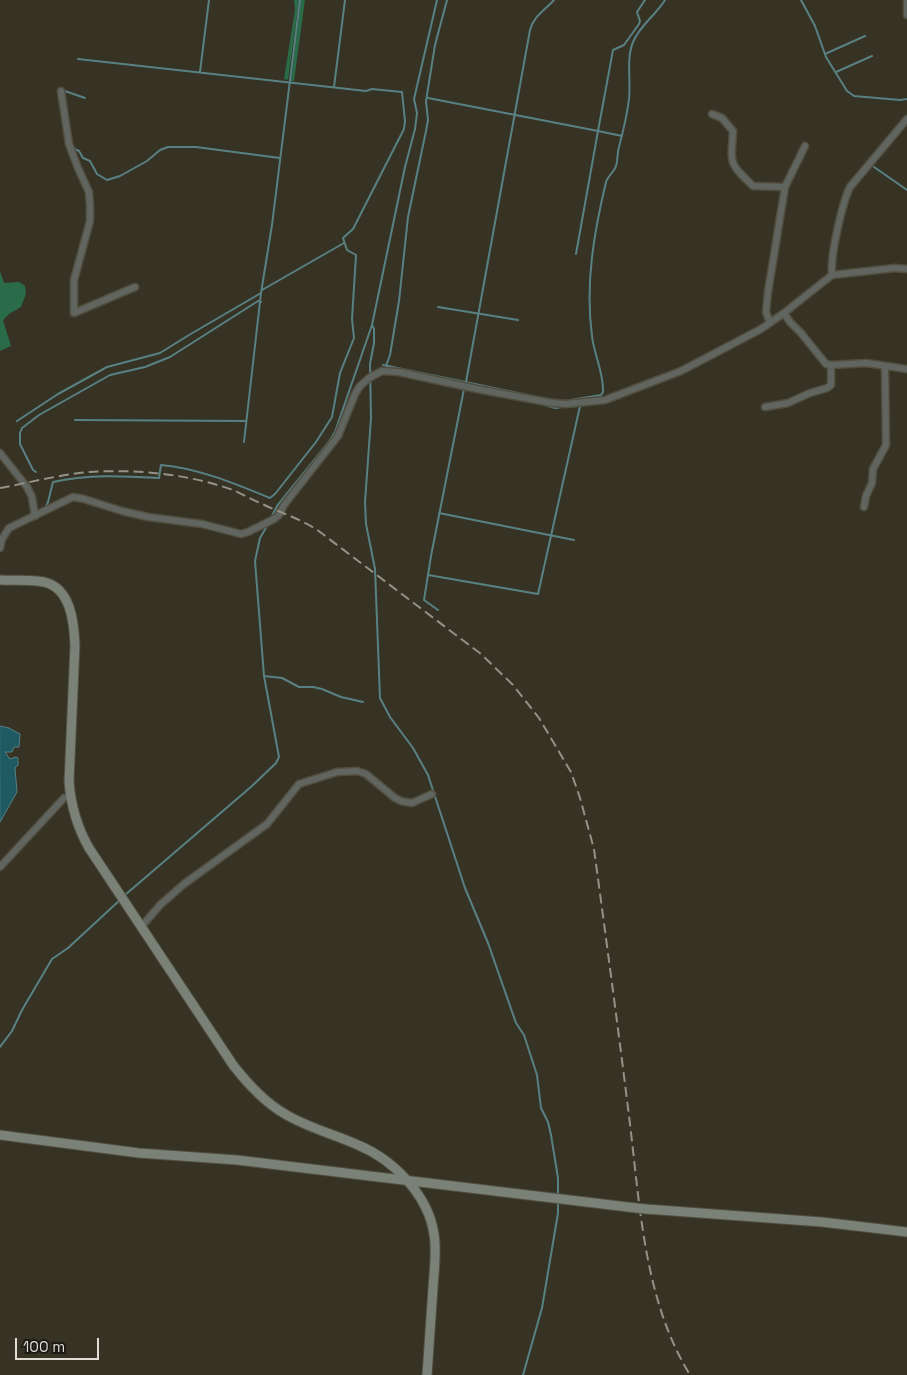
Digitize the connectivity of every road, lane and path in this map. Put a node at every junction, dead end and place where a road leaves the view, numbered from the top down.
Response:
1 (907, 1) edge
2 (907, 15) edge
3 (61, 91) dead end
4 (712, 114) dead end
5 (907, 119) edge
6 (804, 146) dead end
7 (785, 187) junction
8 (907, 269) edge
9 (832, 275) junction
10 (136, 287) dead end
11 (784, 313) junction
12 (770, 323) junction
13 (831, 365) junction
14 (885, 366) junction
15 (907, 369) edge
16 (765, 407) dead end
17 (0, 452) edge
18 (864, 506) dead end
19 (35, 516) junction
20 (0, 548) edge
21 (0, 580) edge
22 (432, 794) dead end
23 (70, 796) junction
24 (0, 867) edge
25 (141, 927) junction
26 (0, 1135) edge
27 (407, 1180) junction
28 (907, 1232) edge
29 (427, 1375) edge

1 - 2 street
3 - 10 street
4 - 7 street
5 - 9 street
6 - 7 street
7 - 12 street
8 - 9 street
9 - 11 street
11 - 12 street
11 - 13 street
12 - 19 street
13 - 14 street
13 - 16 street
14 - 15 street
14 - 18 street
17 - 19 street
19 - 20 street
21 - 23 main road
22 - 25 street
23 - 24 street
23 - 25 main road
25 - 27 main road
26 - 27 main road
27 - 28 main road
27 - 29 main road

